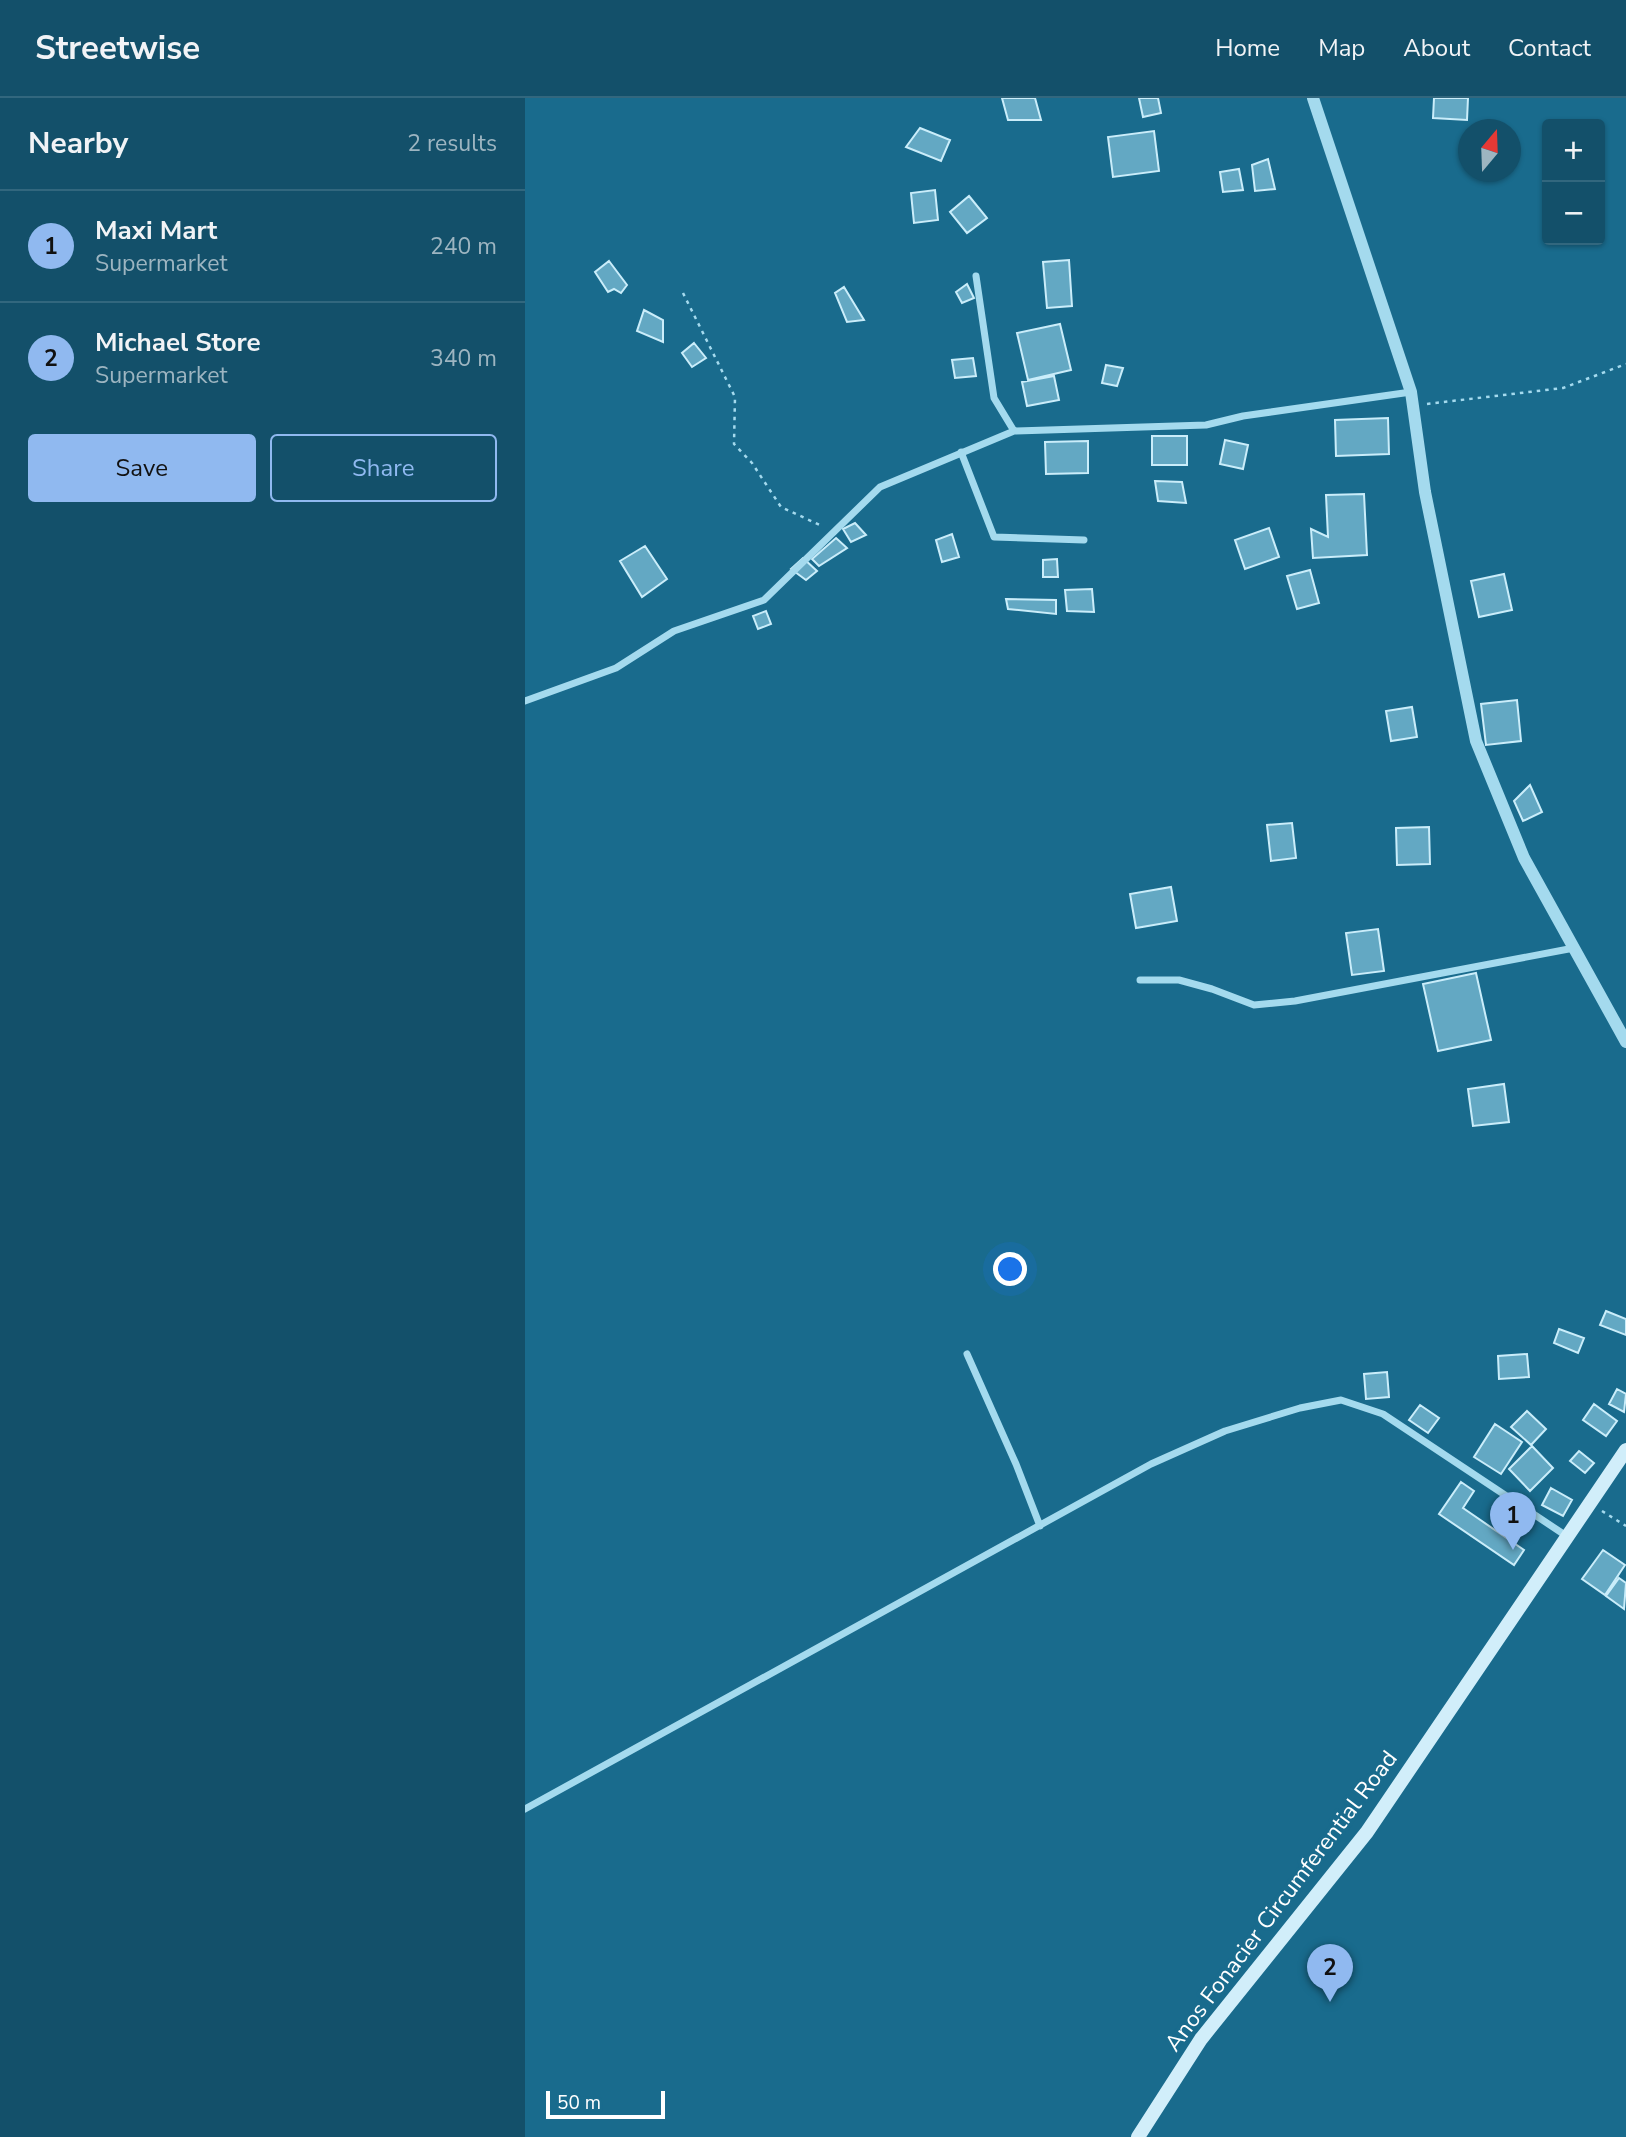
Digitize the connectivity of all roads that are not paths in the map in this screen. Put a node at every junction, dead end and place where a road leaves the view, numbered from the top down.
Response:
1 (1313, 98) edge
2 (976, 276) dead end
3 (1411, 392) junction
4 (1014, 431) junction
5 (961, 452) junction
6 (1084, 540) dead end
7 (525, 701) edge
8 (1575, 948) junction
9 (1140, 980) dead end
10 (1626, 1042) edge
11 (967, 1354) dead end
12 (1626, 1450) edge
13 (1039, 1526) junction
14 (1568, 1538) junction
15 (525, 1808) edge
16 (1138, 2137) edge

1 - 3 street
2 - 4 street
3 - 4 street
3 - 8 street
4 - 5 street
5 - 6 street
5 - 7 street
8 - 9 street
8 - 10 street
11 - 13 street
12 - 14 main road, Anos Fonacier Circumferential Road
13 - 14 street
13 - 15 street
14 - 16 main road, Anos Fonacier Circumferential Road

